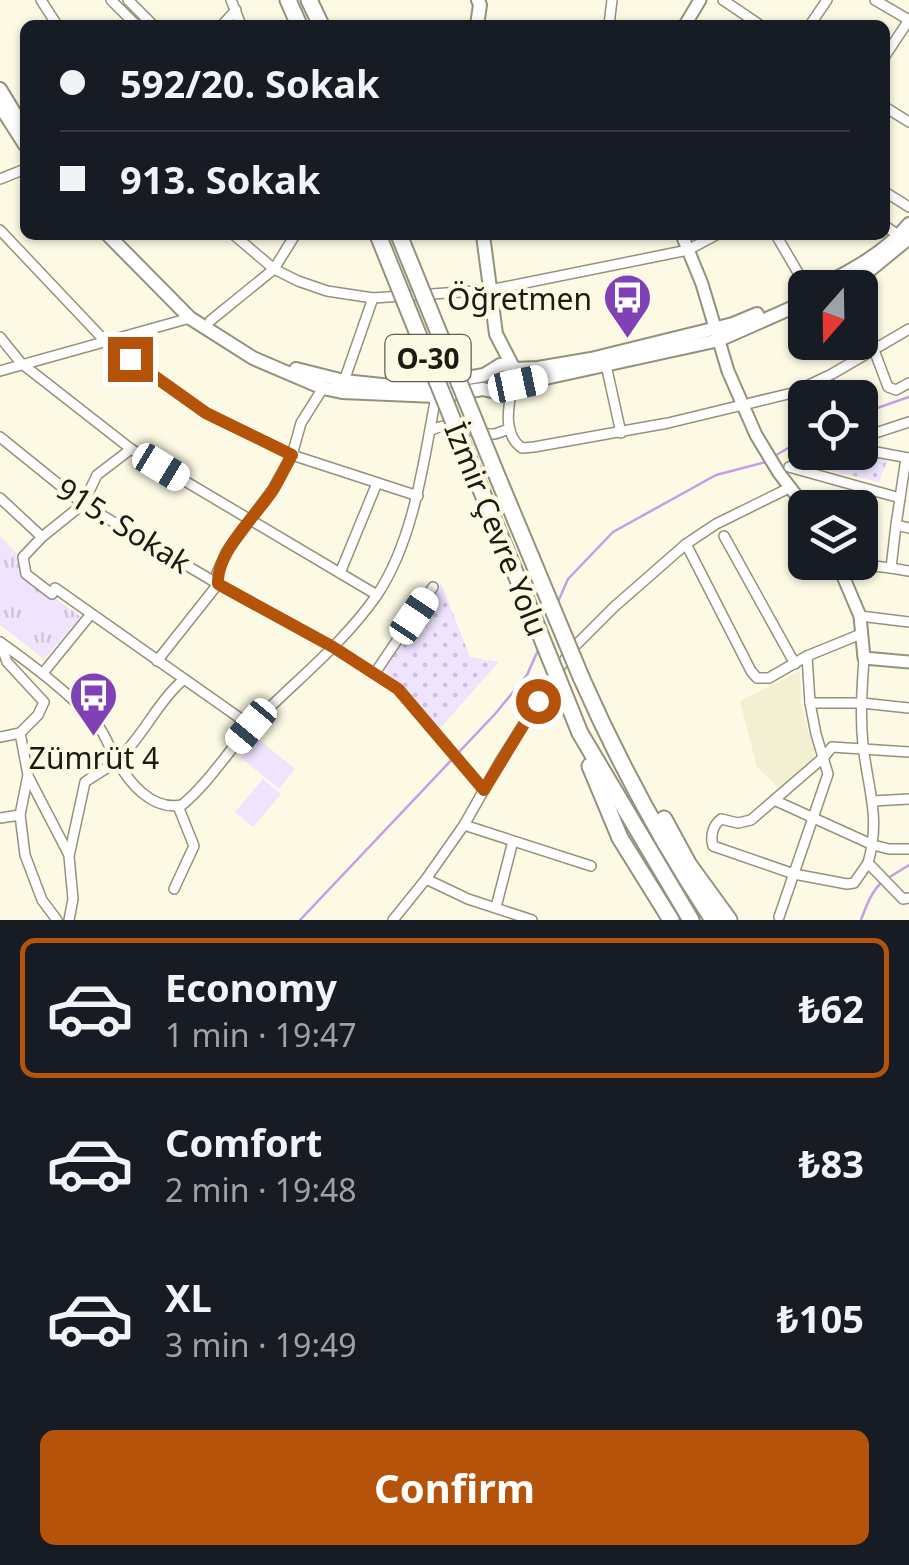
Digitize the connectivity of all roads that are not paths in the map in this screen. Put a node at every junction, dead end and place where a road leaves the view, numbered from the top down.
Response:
1 (112, 0) edge
2 (128, 0) edge
3 (723, 0) edge
4 (875, 0) edge
5 (131, 20) edge
6 (148, 20) edge
7 (753, 20) edge
8 (909, 20) edge
9 (890, 48) edge
10 (0, 89) edge
11 (0, 106) edge
12 (20, 122) edge
13 (20, 137) edge
14 (909, 224) edge
15 (0, 230) edge
16 (903, 236) edge
17 (113, 240) edge
18 (122, 240) edge
19 (240, 240) edge
20 (292, 240) edge
21 (380, 240) edge
22 (401, 240) edge
23 (484, 240) edge
24 (684, 240) edge
25 (707, 240) edge
26 (779, 240) edge
27 (688, 250) junction
28 (274, 269) junction
29 (795, 270) edge
30 (853, 270) edge
31 (868, 270) edge
32 (490, 290) junction
33 (374, 298) junction
34 (788, 298) edge
35 (788, 308) edge
36 (190, 318) junction
37 (210, 321) junction
38 (909, 329) edge
39 (496, 334) junction
40 (717, 334) junction
41 (0, 337) edge
42 (105, 341) junction
43 (878, 348) edge
44 (856, 360) edge
45 (878, 360) edge
46 (22, 363) junction
47 (606, 365) junction
48 (492, 369) junction
49 (514, 369) junction
50 (0, 371) edge
51 (344, 381) junction
52 (909, 383) edge
53 (323, 388) junction
54 (512, 388) junction
55 (435, 390) junction
56 (493, 390) junction
57 (744, 404) junction
58 (507, 414) junction
59 (909, 422) edge
60 (430, 431) junction
61 (878, 432) edge
62 (621, 433) junction
63 (511, 434) junction
64 (0, 437) edge
65 (132, 449) junction
66 (878, 452) edge
67 (292, 455) junction
68 (908, 458) edge
69 (788, 466) edge
70 (781, 469) junction
71 (377, 483) junction
72 (789, 488) joint
73 (418, 496) junction
74 (0, 498) edge
75 (900, 498) junction
76 (83, 504) junction
77 (251, 521) junction
78 (896, 525) junction
79 (909, 528) edge
80 (42, 536) junction
81 (724, 536) dead end
82 (686, 544) junction
83 (878, 567) edge
84 (891, 568) junction
85 (909, 571) edge
86 (340, 573) junction
87 (845, 580) edge
88 (218, 584) junction
89 (433, 587) dead end
90 (377, 594) junction
91 (92, 614) junction
92 (860, 616) junction
93 (909, 622) edge
94 (861, 634) junction
95 (0, 642) edge
96 (333, 647) junction
97 (807, 656) junction
98 (864, 658) junction
99 (157, 661) junction
100 (909, 662) edge
101 (794, 664) junction
102 (43, 672) junction
103 (375, 673) junction
104 (183, 680) junction
105 (810, 703) junction
106 (862, 703) junction
107 (909, 708) edge
108 (0, 723) edge
109 (251, 726) junction
110 (604, 728) junction
111 (20, 733) junction
112 (580, 734) junction
113 (3, 736) edge
114 (864, 750) junction
115 (909, 752) edge
116 (824, 758) junction
117 (116, 761) junction
118 (28, 775) junction
119 (484, 790) junction
120 (909, 799) edge
121 (774, 800) junction
122 (874, 801) junction
123 (182, 804) junction
124 (20, 815) junction
125 (0, 818) edge
126 (814, 818) junction
127 (464, 825) junction
128 (513, 841) junction
129 (873, 844) junction
130 (909, 849) edge
131 (69, 856) junction
132 (868, 863) junction
133 (592, 866) dead end
134 (794, 874) junction
135 (426, 880) junction
136 (174, 889) dead end
137 (909, 898) edge
138 (496, 907) junction
139 (780, 917) dead end
140 (70, 918) edge
141 (58, 920) edge
142 (394, 920) edge
143 (532, 920) edge
144 (672, 920) edge
145 (692, 920) edge
146 (713, 920) edge
147 (730, 920) edge

1 - 5 street
2 - 6 street
3 - 7 street
4 - 8 street
8 - 9 street
10 - 12 main road
11 - 13 main road
14 - 16 main road
15 - 42 street
16 - 30 main road
16 - 31 main road
17 - 36 main road
18 - 37 main road
19 - 28 street
20 - 28 street
21 - 112 highway, İzmir Çevre Yolu / O-30, bridge
22 - 110 highway, İzmir Çevre Yolu / O-30, bridge
23 - 32 main road
24 - 27 street
25 - 27 street
26 - 29 street
27 - 32 street
27 - 40 street
28 - 33 street
28 - 37 street
32 - 33 street
32 - 39 main road
33 - 51 street
34 - 40 main road
35 - 40 main road
36 - 42 street
36 - 53 main road
37 - 51 main road
38 - 43 street
39 - 48 main road
39 - 49 main road
40 - 47 main road
40 - 49 main road
40 - 57 street
41 - 46 street
42 - 46 street
42 - 67 street
44 - 57 street
45 - 52 street
46 - 50 street
46 - 65 street
47 - 54 main road
47 - 62 street
48 - 49 main road
48 - 55 main road
48 - 56 main road
49 - 54 main road
51 - 55 main road
53 - 55 main road
53 - 67 street
54 - 56 main road
54 - 58 street
55 - 56 main road
55 - 60 street
56 - 58 street
57 - 62 street
57 - 70 street
58 - 63 street
59 - 61 street
60 - 63 street
60 - 73 street
62 - 63 street
64 - 76 street, 915. Sokak
65 - 76 street
65 - 77 street
66 - 68 street
67 - 71 street
67 - 77 street
68 - 75 street
69 - 70 street
70 - 72 street
70 - 75 street
71 - 73 street
71 - 86 street
72 - 82 street
73 - 90 street
74 - 80 street
75 - 78 street
76 - 80 street
76 - 88 street, 915. Sokak
77 - 86 street
77 - 88 street
78 - 79 street
78 - 84 street
80 - 91 street
81 - 101 street
82 - 101 street
82 - 119 street
83 - 84 street
84 - 85 street
86 - 90 street
87 - 92 street
88 - 96 street, 915. Sokak
88 - 99 street
89 - 103 street
90 - 96 street
91 - 99 street
91 - 102 street
92 - 93 street
92 - 94 street
94 - 97 street
94 - 98 street
95 - 102 street
95 - 111 street
96 - 103 street, 915. Sokak
96 - 109 street
97 - 101 street
97 - 105 street
98 - 100 street
98 - 106 street
99 - 104 street
102 - 117 street
103 - 119 street, 915. Sokak
104 - 109 street
104 - 117 street
105 - 106 street
105 - 116 street
106 - 107 street
106 - 114 street
108 - 113 street
109 - 123 street
110 - 146 highway, İzmir Çevre Yolu / O-30
110 - 147 highway
111 - 113 street
111 - 118 street
112 - 144 highway
112 - 145 highway, İzmir Çevre Yolu / O-30
114 - 115 street
114 - 116 street
114 - 122 street
116 - 121 street
116 - 126 street
117 - 123 street
117 - 131 street
118 - 124 street
118 - 131 street
119 - 127 street
120 - 122 street
121 - 126 street
121 - 134 street
122 - 129 street
123 - 136 street
124 - 125 street
124 - 141 street
126 - 129 street
126 - 134 street
127 - 128 street
127 - 135 street
128 - 133 street
128 - 138 street
129 - 130 street
129 - 132 street
131 - 140 street
132 - 134 street
132 - 137 street
134 - 139 street
135 - 138 street
135 - 142 street
138 - 143 street
140 - 141 street

